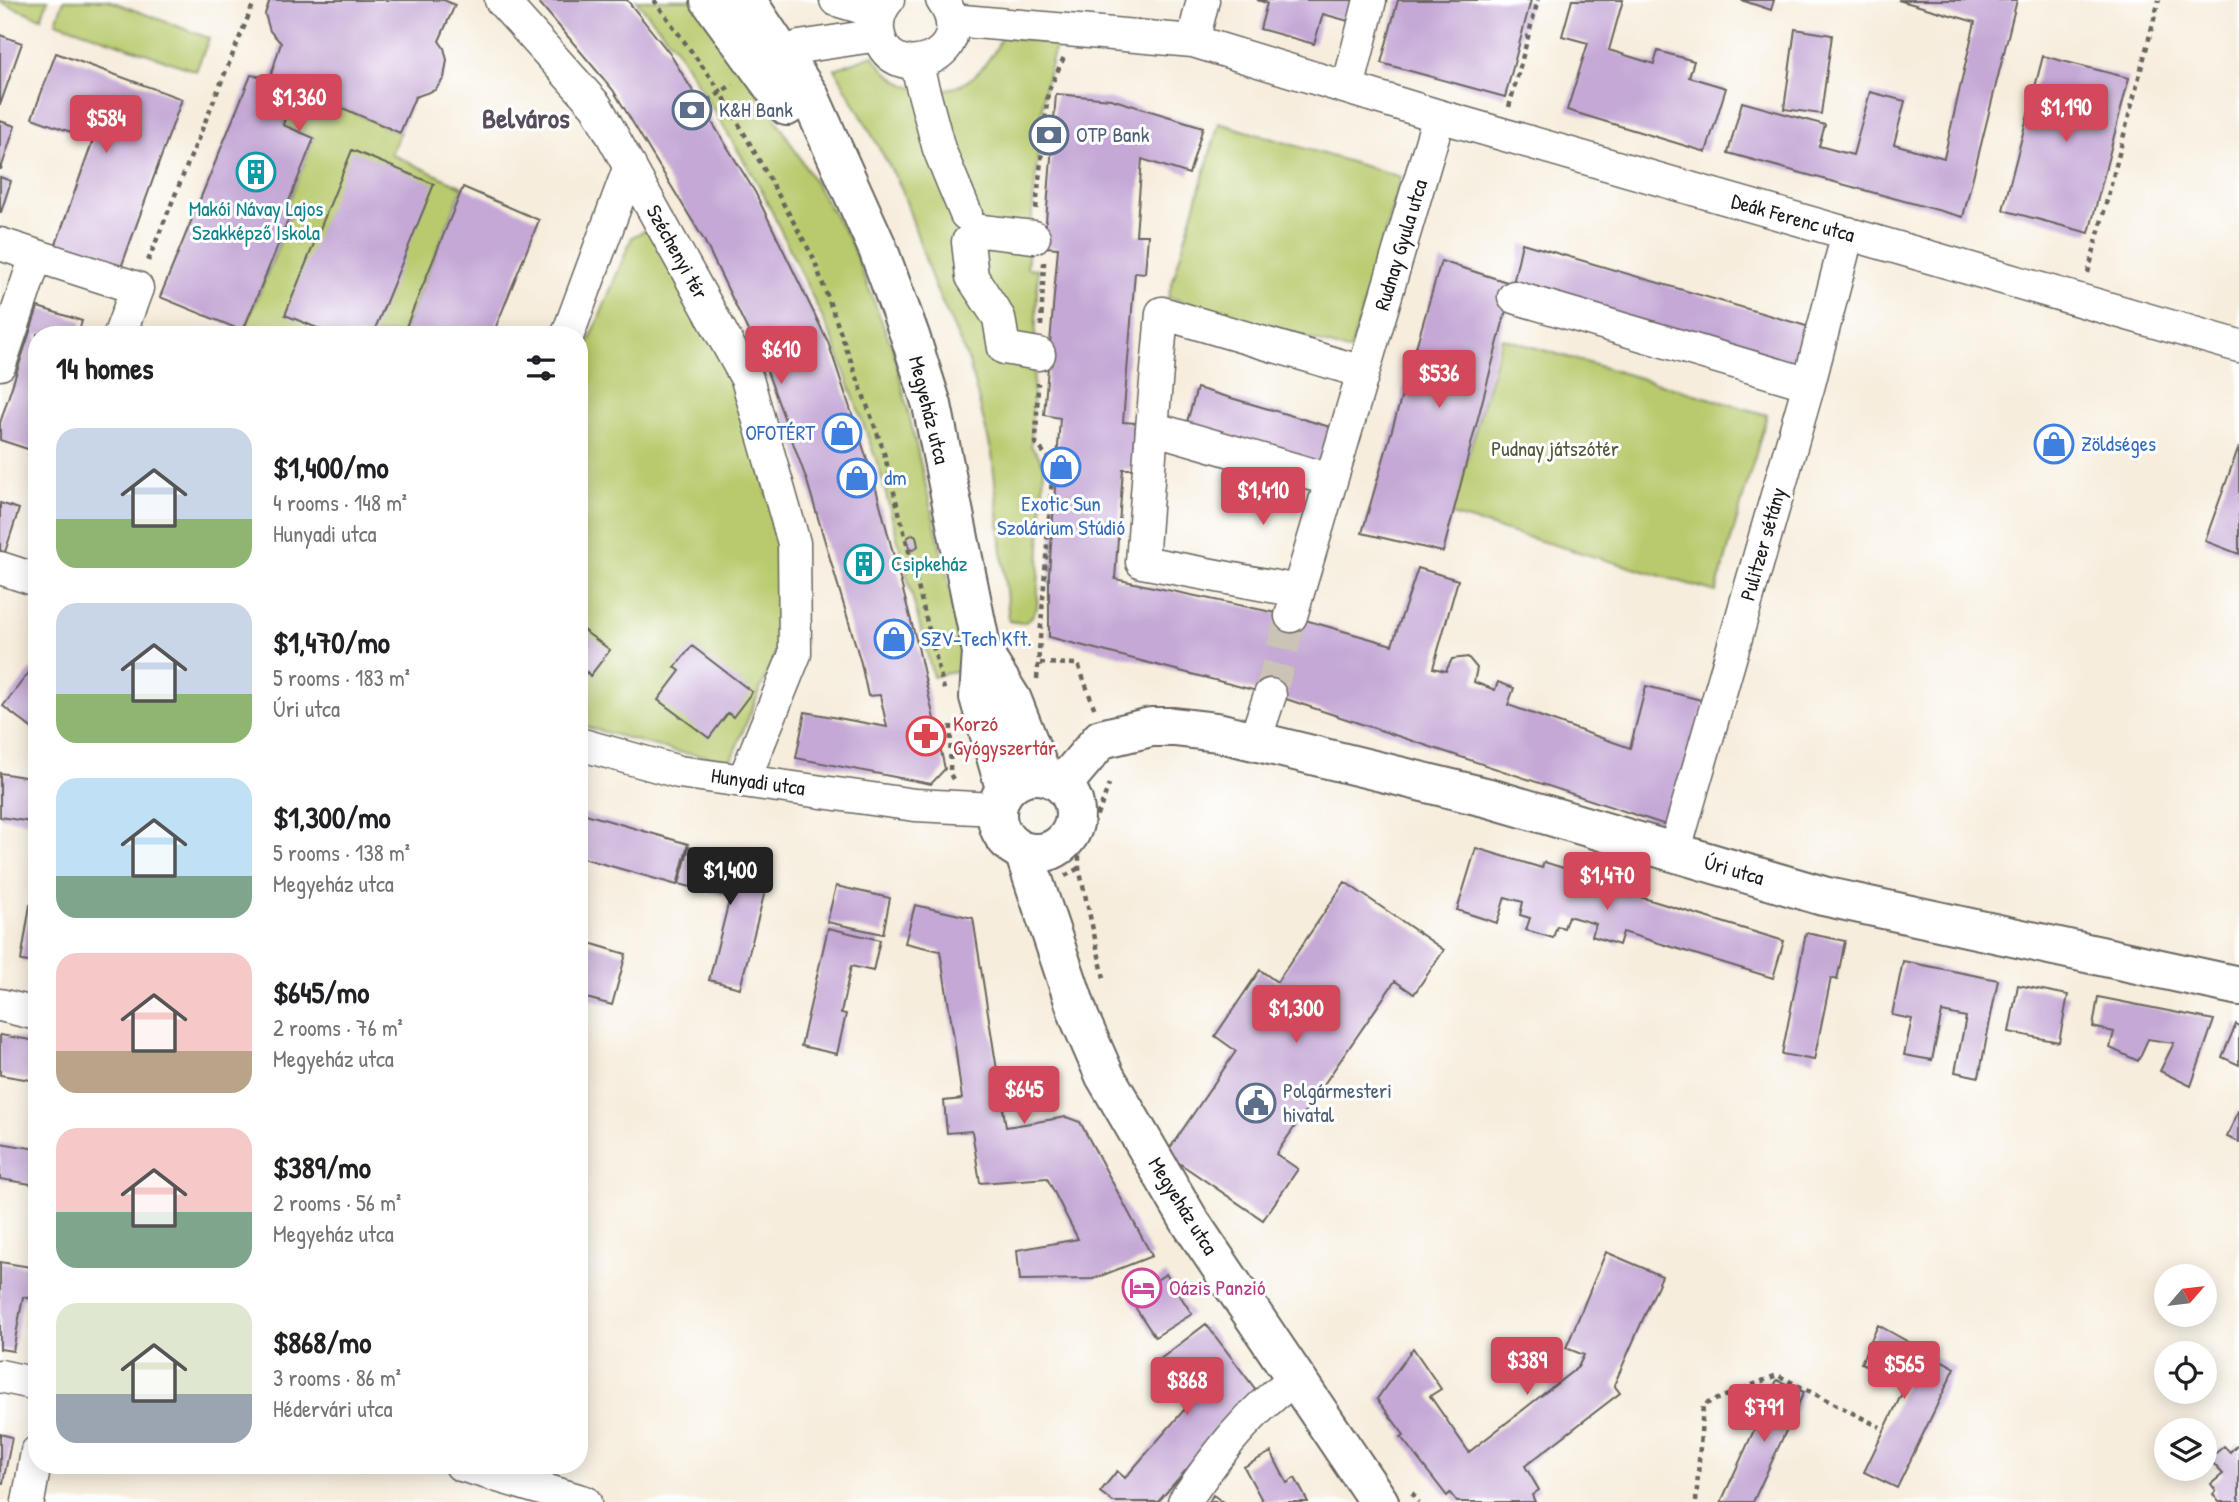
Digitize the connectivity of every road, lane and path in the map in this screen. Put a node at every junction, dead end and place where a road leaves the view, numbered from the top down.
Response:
1 (255, 0) edge
2 (501, 0) edge
3 (654, 0) edge
4 (710, 0) edge
5 (746, 0) edge
6 (822, 0) edge
7 (836, 0) edge
8 (1203, 0) edge
9 (1370, 0) edge
10 (1538, 0) edge
11 (2159, 0) edge
12 (947, 10) edge
13 (882, 16) edge
14 (1076, 31) junction
15 (1193, 41) junction
16 (916, 63) junction
17 (740, 80) dead end
18 (1348, 88) junction
19 (721, 92) junction
20 (708, 101) dead end
21 (1508, 111) dead end
22 (1439, 116) junction
23 (630, 166) junction
24 (845, 178) junction
25 (972, 229) junction
26 (1847, 233) junction
27 (1034, 237) junction
28 (0, 244) edge
29 (36, 256) junction
30 (137, 288) junction
31 (1514, 298) dead end
32 (2081, 301) junction
33 (123, 326) edge
34 (571, 326) edge
35 (2239, 346) edge
36 (1039, 354) junction
37 (0, 363) edge
38 (1363, 372) junction
39 (1809, 384) junction
40 (1152, 428) junction
41 (1331, 480) junction
42 (0, 568) edge
43 (28, 571) edge
44 (982, 652) junction
45 (1040, 663) dead end
46 (1270, 695) tunnel mouth
47 (946, 698) dead end
48 (951, 722) dead end
49 (1255, 740) junction
50 (588, 747) edge
51 (744, 780) junction
52 (989, 815) junction
53 (1064, 825) junction
54 (1674, 853) junction
55 (1062, 964) junction
56 (2239, 986) edge
57 (0, 1005) edge
58 (28, 1012) edge
59 (0, 1376) edge
60 (1297, 1378) junction
61 (28, 1382) edge
62 (1880, 1427) dead end
63 (33, 1474) edge
64 (491, 1474) edge
65 (28, 1502) edge
66 (585, 1502) edge
67 (1184, 1502) edge
68 (1379, 1502) edge
69 (1696, 1502) edge

1 - 30 path
2 - 23 street, Széchenyi tér
3 - 19 path
4 - 24 main road
5 - 24 main road
6 - 13 street
7 - 13 street
8 - 15 street
9 - 18 street
10 - 21 path
11 - 32 path
12 - 14 street, Deák Ferenc utca
12 - 16 street
13 - 16 street
14 - 15 street, Deák Ferenc utca
14 - 27 path
15 - 18 street, Deák Ferenc utca
16 - 25 street
17 - 19 path
18 - 22 street, Deák Ferenc utca
19 - 20 path
19 - 47 path
22 - 26 street, Deák Ferenc utca
22 - 38 street, Rudnay Gyula utca
23 - 34 street
23 - 51 street, Széchenyi tér
24 - 44 main road, Megyeház utca
25 - 27 street
25 - 36 street
26 - 32 street, Deák Ferenc utca
26 - 39 street, Pulitzer sétány
27 - 36 path
28 - 29 street
29 - 30 street
29 - 37 street
30 - 33 street
31 - 39 street
32 - 35 street, Deák Ferenc utca
36 - 45 path
38 - 40 street
38 - 41 street, Rudnay Gyula utca
39 - 54 street, Pulitzer sétány
40 - 41 street
40 - 41 street, Rudnay Gyula utca
42 - 43 street
44 - 52 main road, Megyeház utca
44 - 53 main road
46 - 49 street
48 - 52 path
49 - 53 main road, Úri utca
49 - 54 main road, Úri utca
50 - 51 street, Hunyadi utca
51 - 52 street, Hunyadi utca
52 - 53 main road
52 - 53 main road
52 - 55 main road, Megyeház utca
53 - 55 main road
54 - 56 main road, Úri utca
55 - 60 main road, Megyeház utca
57 - 58 street
59 - 61 street
60 - 67 street
60 - 68 main road, Megyeház utca
62 - 69 path
63 - 65 street
64 - 66 street

